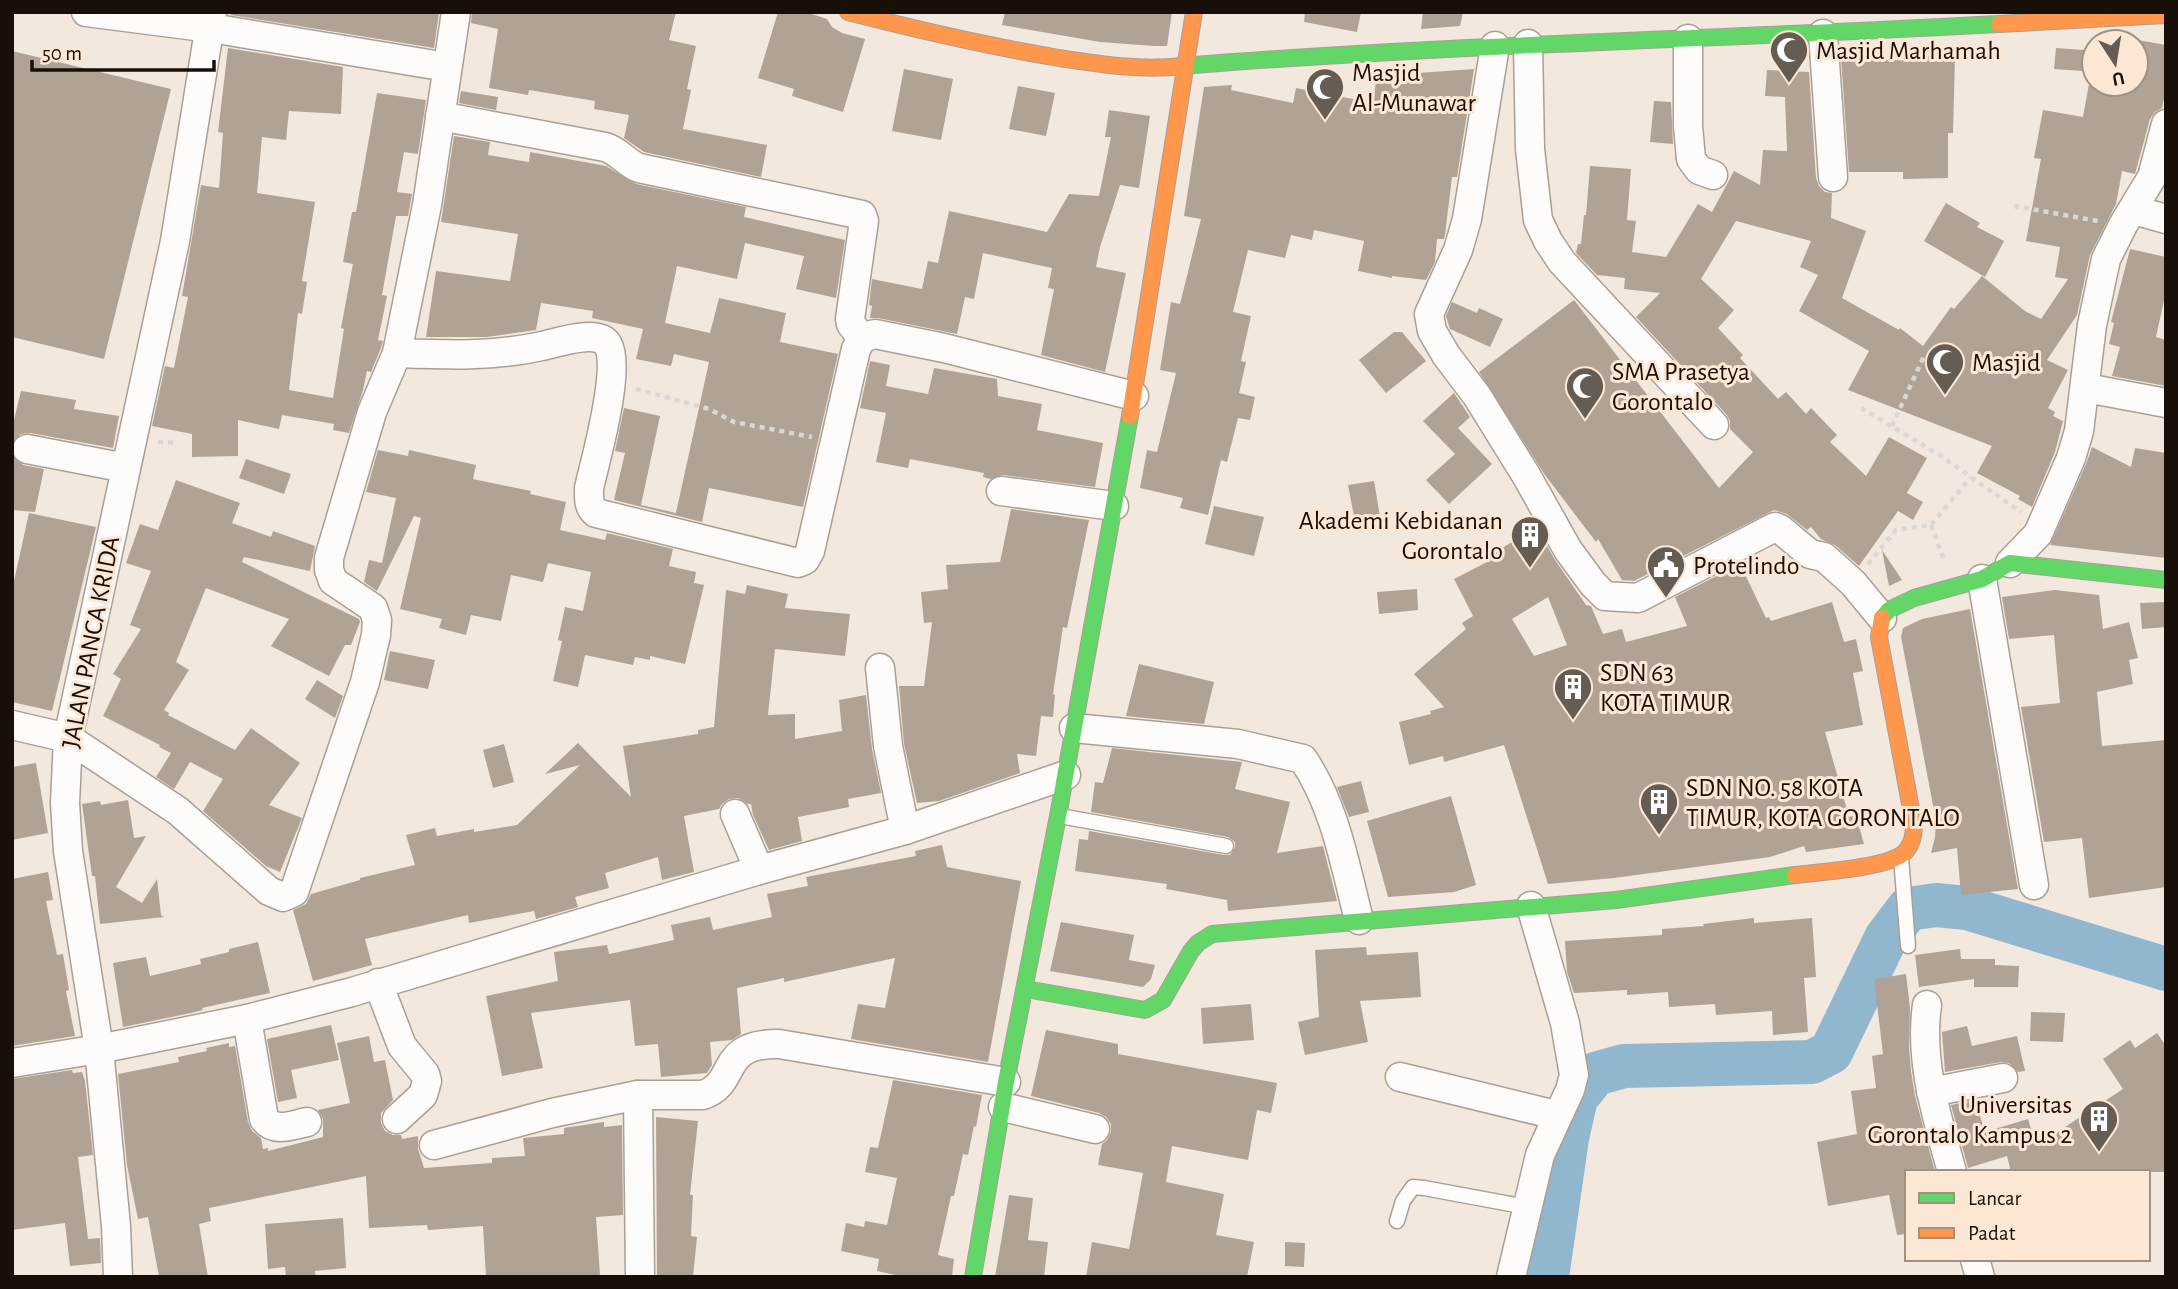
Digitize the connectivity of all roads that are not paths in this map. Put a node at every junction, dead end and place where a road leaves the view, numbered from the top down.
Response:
1 (86, 12) edge
2 (457, 12) edge
3 (848, 12) edge
4 (1194, 12) edge
5 (2166, 15) edge
6 (211, 20) edge
7 (1898, 21) edge
8 (1823, 34) junction
9 (1688, 39) junction
10 (1528, 44) junction
11 (1495, 46) junction
12 (1184, 65) junction
13 (447, 67) junction
14 (440, 116) junction
15 (2166, 124) edge
16 (1713, 175) dead end
17 (1833, 177) dead end
18 (2159, 177) edge
19 (2128, 218) junction
20 (2166, 219) edge
21 (862, 338) junction
22 (397, 353) junction
23 (2086, 388) junction
24 (1134, 396) junction
25 (2166, 403) edge
26 (1714, 425) dead end
27 (27, 449) dead end
28 (126, 468) junction
29 (1001, 491) dead end
30 (1114, 506) junction
31 (2010, 563) junction
32 (1982, 579) junction
33 (2166, 580) edge
34 (1882, 618) junction
35 (880, 668) dead end
36 (12, 725) edge
37 (1074, 729) junction
38 (68, 738) junction
39 (1066, 775) junction
40 (735, 814) dead end
41 (1058, 816) junction
42 (905, 830) junction
43 (1226, 846) dead end
44 (1901, 856) junction
45 (759, 870) junction
46 (2034, 885) dead end
47 (1531, 906) junction
48 (1359, 920) junction
49 (1908, 946) dead end
50 (378, 983) junction
51 (1026, 989) junction
52 (1927, 1005) dead end
53 (247, 1019) junction
54 (99, 1049) junction
55 (12, 1063) edge
56 (1400, 1077) dead end
57 (2003, 1078) dead end
58 (1931, 1092) junction
59 (1004, 1094) junction
60 (638, 1095) junction
61 (1556, 1115) junction
62 (397, 1119) dead end
63 (307, 1122) dead end
64 (1095, 1129) dead end
65 (434, 1145) dead end
66 (1951, 1170) edge
67 (1527, 1207) junction
68 (1398, 1221) dead end
69 (118, 1277) edge
70 (640, 1277) edge
71 (973, 1277) edge
72 (1511, 1277) edge

1 - 6 street
2 - 13 street
3 - 12 street
4 - 12 street
5 - 7 street
6 - 13 street
6 - 28 street, JALAN PANCA KRIDA
7 - 8 street
8 - 9 street
8 - 17 street
9 - 10 street
9 - 16 street
10 - 11 street
10 - 26 street
11 - 12 street
11 - 34 street
12 - 24 street
13 - 14 street
14 - 21 street
14 - 22 street
15 - 18 street
18 - 19 street
19 - 20 street
19 - 23 street
21 - 22 street
21 - 24 street
22 - 38 street
23 - 25 street
23 - 31 street
24 - 30 street
27 - 28 street
28 - 38 street, JALAN PANCA KRIDA
29 - 30 street
30 - 37 street
31 - 32 street
31 - 33 street
32 - 34 street
32 - 46 street
34 - 44 street
35 - 42 street
36 - 38 street
37 - 39 street
37 - 48 street
38 - 54 street, JALAN PANCA KRIDA
39 - 41 street
39 - 42 street
40 - 45 street
41 - 43 lane
41 - 51 street
42 - 45 street
44 - 47 street
44 - 49 lane
45 - 50 street
47 - 48 street
47 - 61 street
48 - 51 street
50 - 53 street
50 - 62 street
51 - 59 street
52 - 58 street
53 - 54 street
53 - 63 street
54 - 55 street
54 - 69 street, JALAN PANCA KRIDA
56 - 61 street
57 - 58 street
58 - 66 street
59 - 60 street
59 - 64 street
59 - 71 street
60 - 65 street
60 - 70 street
61 - 67 street
67 - 68 lane
67 - 72 street

